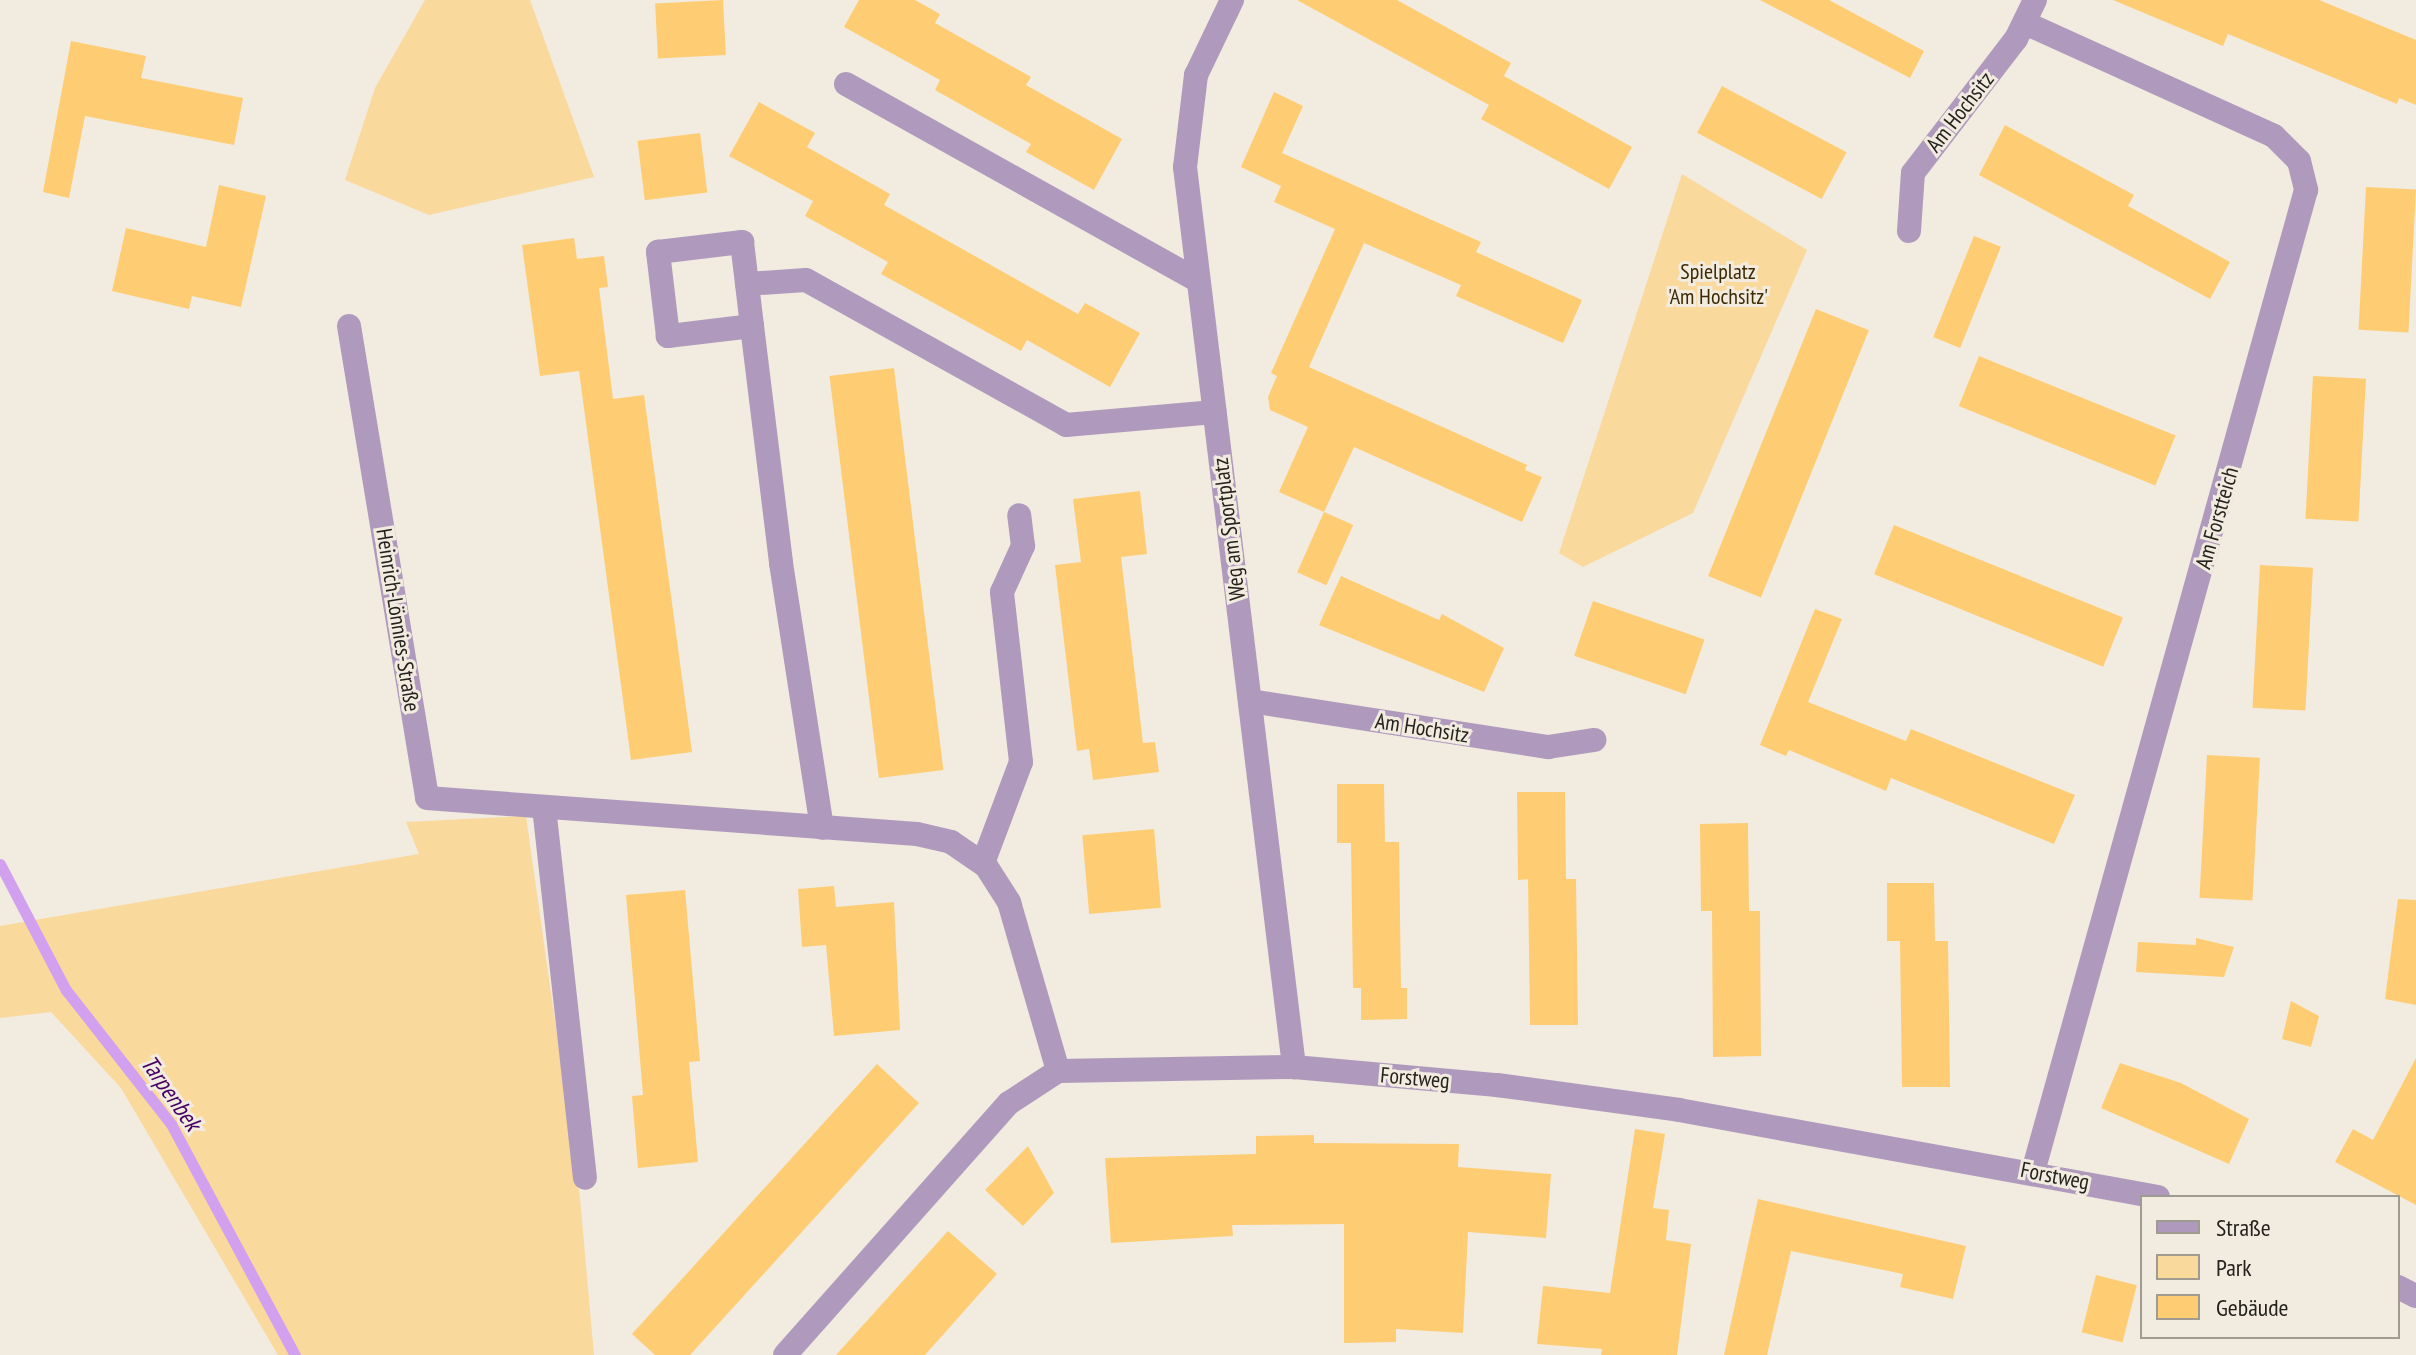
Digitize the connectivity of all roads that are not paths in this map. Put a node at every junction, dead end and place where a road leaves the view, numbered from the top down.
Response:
1 (1232, 0) edge
2 (2035, 0) edge
3 (2025, 23) junction
4 (846, 84) dead end
5 (1909, 231) dead end
6 (1198, 281) junction
7 (747, 284) junction
8 (349, 326) dead end
9 (752, 326) junction
10 (1214, 412) junction
11 (1019, 515) dead end
12 (1250, 701) junction
13 (1594, 740) dead end
14 (544, 807) junction
15 (822, 828) junction
16 (983, 863) junction
17 (1294, 1067) junction
18 (1058, 1071) junction
19 (2033, 1172) junction
20 (585, 1178) dead end
21 (2148, 1195) edge
22 (785, 1355) edge

1 - 6 street, Weg am Sportplatz
2 - 3 street, Am Hochsitz
3 - 5 street, Am Hochsitz
3 - 19 street, Am Forstteich
4 - 6 street
6 - 10 street, Weg am Sportplatz
7 - 9 street
7 - 9 street
7 - 10 street
8 - 14 street, Heinrich-Lönnies-Straße
9 - 15 street
10 - 12 street, Weg am Sportplatz
11 - 16 street
12 - 13 street, Am Hochsitz
12 - 17 street, Weg am Sportplatz
14 - 15 street, Heinrich-Lönnies-Straße
14 - 20 street
15 - 16 street, Heinrich-Lönnies-Straße
16 - 18 street, Heinrich-Lönnies-Straße
17 - 18 street, Forstweg
17 - 19 street, Forstweg
18 - 22 street
19 - 21 street, Forstweg

